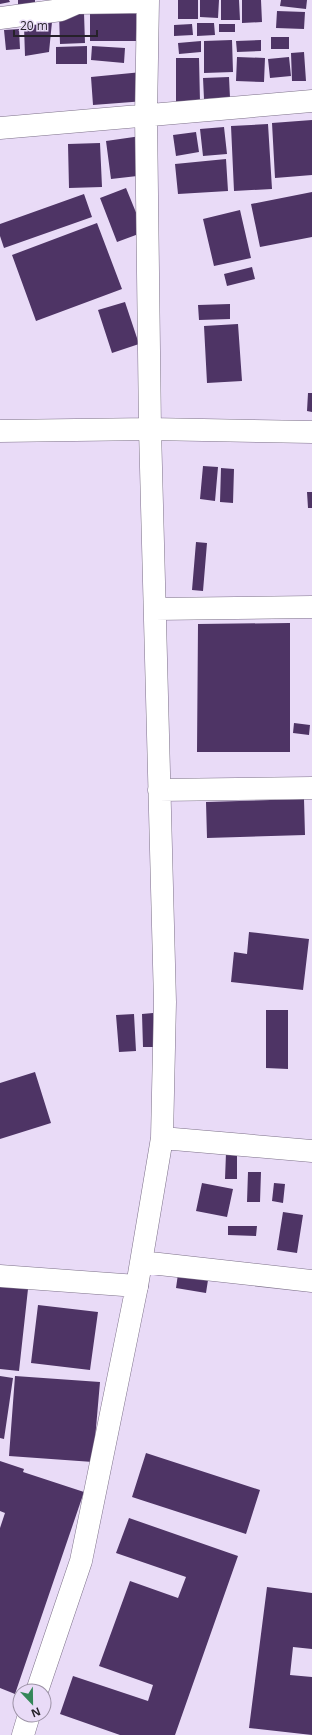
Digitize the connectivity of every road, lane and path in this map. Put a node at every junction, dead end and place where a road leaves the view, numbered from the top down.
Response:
1 (148, 1) edge
2 (0, 18) edge
3 (312, 101) edge
4 (146, 116) junction
5 (0, 128) edge
6 (150, 429) junction
7 (0, 431) edge
8 (312, 432) edge
9 (312, 607) edge
10 (155, 609) junction
11 (312, 788) edge
12 (159, 790) junction
13 (162, 1138) junction
14 (312, 1151) edge
15 (141, 1262) junction
16 (0, 1276) edge
17 (312, 1281) edge
18 (137, 1286) junction
19 (40, 1683) edge
20 (27, 1723) edge
21 (23, 1735) edge

1 - 2 street
1 - 4 street
3 - 4 street
4 - 5 street
4 - 6 street
6 - 7 street
6 - 8 street
6 - 10 street
9 - 10 street
10 - 12 street
11 - 12 street
12 - 13 street
13 - 14 street
13 - 15 street
15 - 17 street
15 - 18 street
16 - 18 street
18 - 19 street
20 - 21 street

